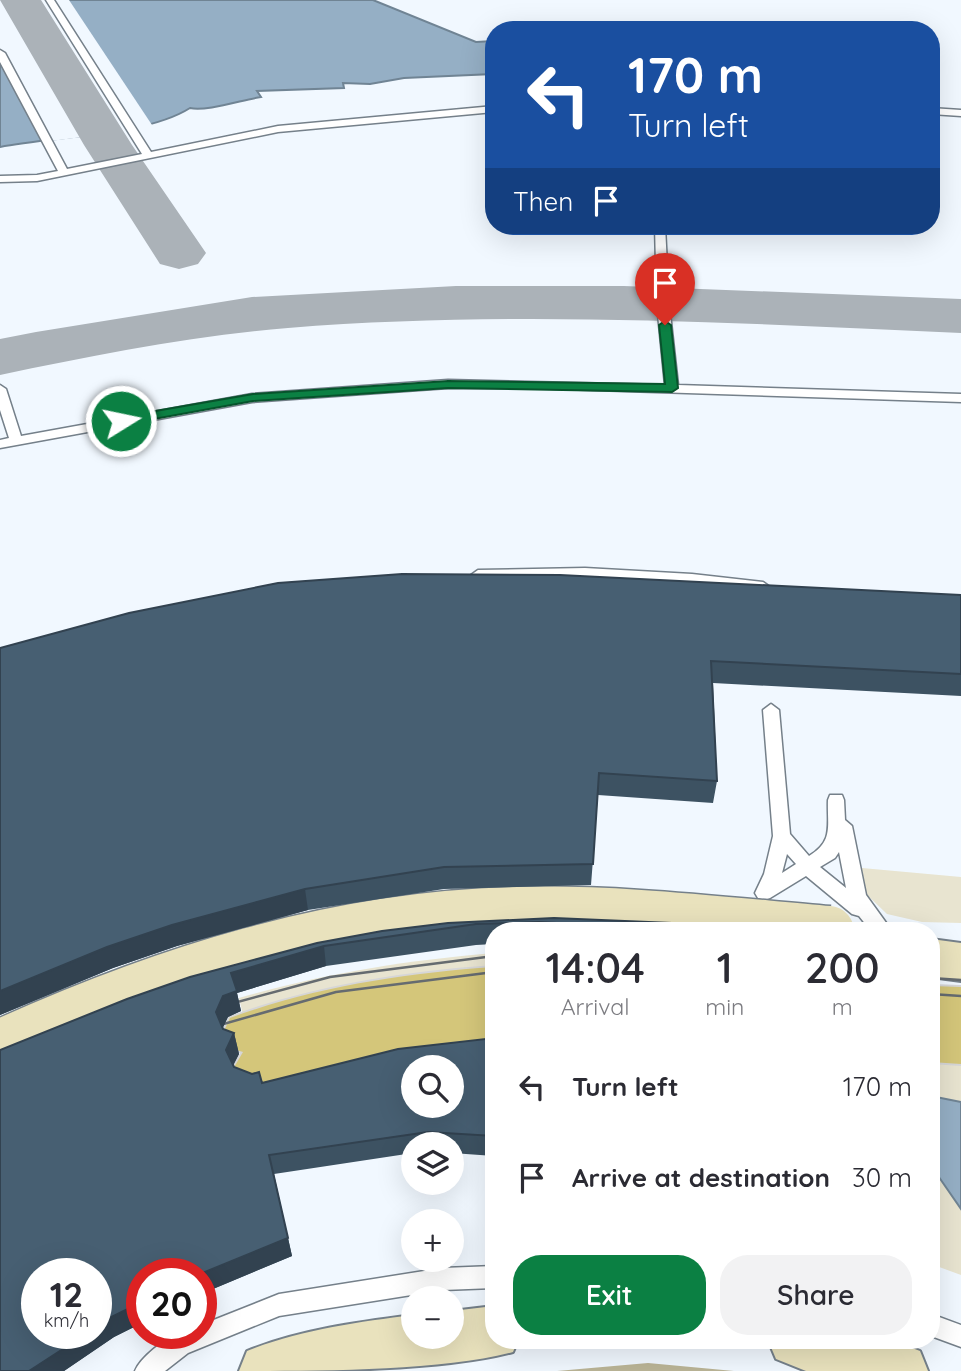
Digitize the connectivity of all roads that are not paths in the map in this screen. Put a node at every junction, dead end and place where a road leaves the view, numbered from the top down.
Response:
1 (50, 0) edge
2 (0, 53) edge
3 (485, 110) edge
4 (940, 112) edge
5 (961, 113) edge
6 (148, 155) junction
7 (64, 172) junction
8 (0, 179) edge
9 (660, 235) edge
10 (672, 388) junction
11 (0, 389) edge
12 (961, 398) edge
13 (16, 440) junction
14 (0, 444) edge
15 (456, 576) edge
16 (774, 588) edge
17 (771, 710) dead end
18 (782, 836) junction
19 (809, 868) junction
20 (764, 893) junction
21 (754, 922) edge
22 (824, 922) edge
23 (849, 922) edge
24 (850, 922) edge
25 (485, 930) edge
26 (940, 937) edge
27 (961, 938) edge
28 (940, 959) edge
29 (961, 962) edge
30 (485, 988) edge
31 (940, 1006) edge
32 (961, 1007) edge
33 (485, 1024) edge
34 (940, 1042) edge
35 (961, 1043) edge
36 (0, 1045) edge
37 (0, 1067) edge
38 (485, 1277) edge
39 (940, 1328) edge
40 (485, 1334) edge
41 (961, 1336) edge
42 (825, 1349) edge
43 (146, 1371) edge
44 (267, 1371) edge
45 (900, 1371) edge

1 - 6 lane
2 - 7 lane
3 - 6 lane
4 - 5 lane
6 - 7 lane
7 - 8 lane
9 - 10 lane
10 - 12 lane
10 - 13 lane
11 - 13 lane
13 - 14 lane
15 - 16 lane
17 - 18 lane
18 - 19 lane
18 - 20 lane
19 - 20 lane
19 - 23 lane
19 - 24 lane
20 - 21 lane
22 - 36 street, bridge
25 - 37 street
26 - 27 street
28 - 29 street
30 - 33 main road
31 - 32 main road
34 - 35 main road
38 - 43 lane
39 - 41 lane
40 - 44 street
42 - 45 street

